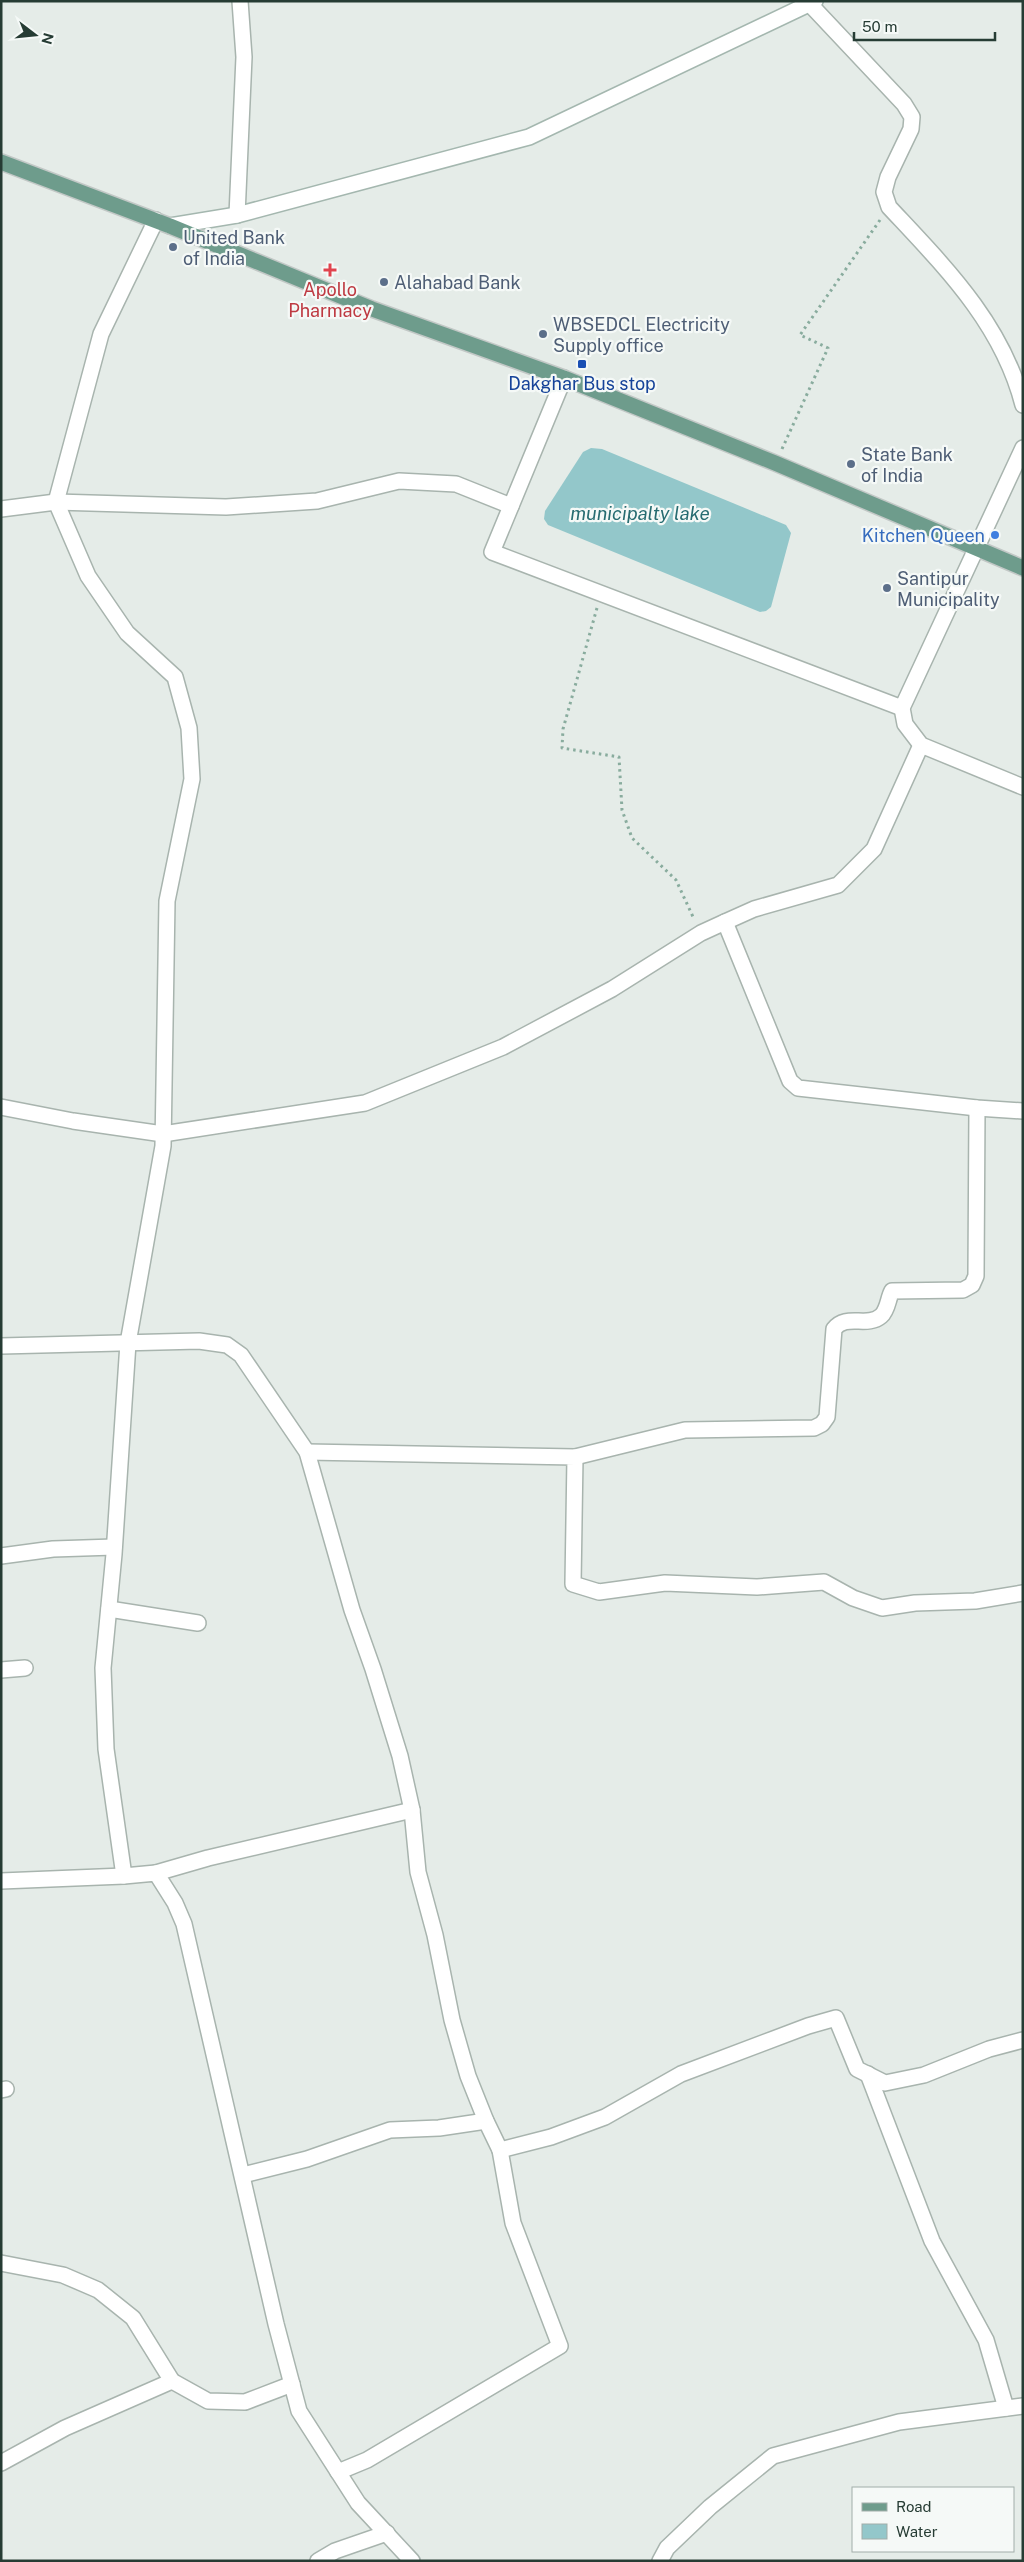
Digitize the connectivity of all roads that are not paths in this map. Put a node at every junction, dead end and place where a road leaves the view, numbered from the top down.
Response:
1 (240, 1) edge
2 (811, 3) edge
3 (1, 162) edge
4 (237, 215) junction
5 (163, 223) junction
6 (564, 378) junction
7 (1023, 404) edge
8 (1023, 448) edge
9 (56, 502) junction
10 (511, 506) junction
11 (1, 509) edge
12 (976, 548) junction
13 (1023, 568) edge
14 (902, 708) junction
15 (921, 745) junction
16 (1023, 787) edge
17 (725, 922) junction
18 (1, 1107) edge
19 (977, 1108) junction
20 (1023, 1111) edge
21 (162, 1134) junction
22 (128, 1343) junction
23 (1, 1346) edge
24 (307, 1452) junction
25 (575, 1457) junction
26 (114, 1546) junction
27 (1, 1556) edge
28 (1023, 1593) edge
29 (108, 1609) junction
30 (198, 1622) dead end
31 (25, 1668) dead end
32 (1, 1670) edge
33 (412, 1810) junction
34 (156, 1873) junction
35 (124, 1876) junction
36 (1, 1880) edge
37 (1023, 2040) edge
38 (868, 2074) junction
39 (486, 2121) junction
40 (500, 2150) junction
41 (243, 2176) junction
42 (1, 2263) edge
43 (172, 2381) junction
44 (292, 2384) junction
45 (1023, 2406) edge
46 (1006, 2408) junction
47 (1, 2463) edge
48 (338, 2472) junction
49 (387, 2533) junction
50 (318, 2561) edge
51 (412, 2561) edge
52 (660, 2561) edge

1 - 4 street
2 - 4 street
2 - 7 street
3 - 5 main road
4 - 5 street
5 - 6 main road
5 - 9 street
6 - 10 street
6 - 12 main road
8 - 12 street
9 - 10 street
9 - 11 street
9 - 21 street
10 - 14 street
12 - 13 main road
12 - 14 street
14 - 15 street
15 - 16 street
15 - 17 street
17 - 19 street
17 - 21 street
18 - 21 street
19 - 20 street
19 - 25 street
21 - 22 street
22 - 23 street
22 - 24 street
22 - 26 street
24 - 25 street
24 - 33 street
25 - 28 street
26 - 27 street
26 - 29 street
29 - 30 street
29 - 35 street
31 - 32 street
33 - 34 street
33 - 39 street
34 - 35 street
34 - 41 street
35 - 36 street
37 - 38 street
38 - 40 street
38 - 46 street
39 - 40 street
39 - 41 street
40 - 48 street
41 - 44 street
42 - 43 street
43 - 44 street
43 - 47 street
44 - 48 street
45 - 46 street
46 - 52 street
48 - 49 street
49 - 50 street
49 - 51 street

